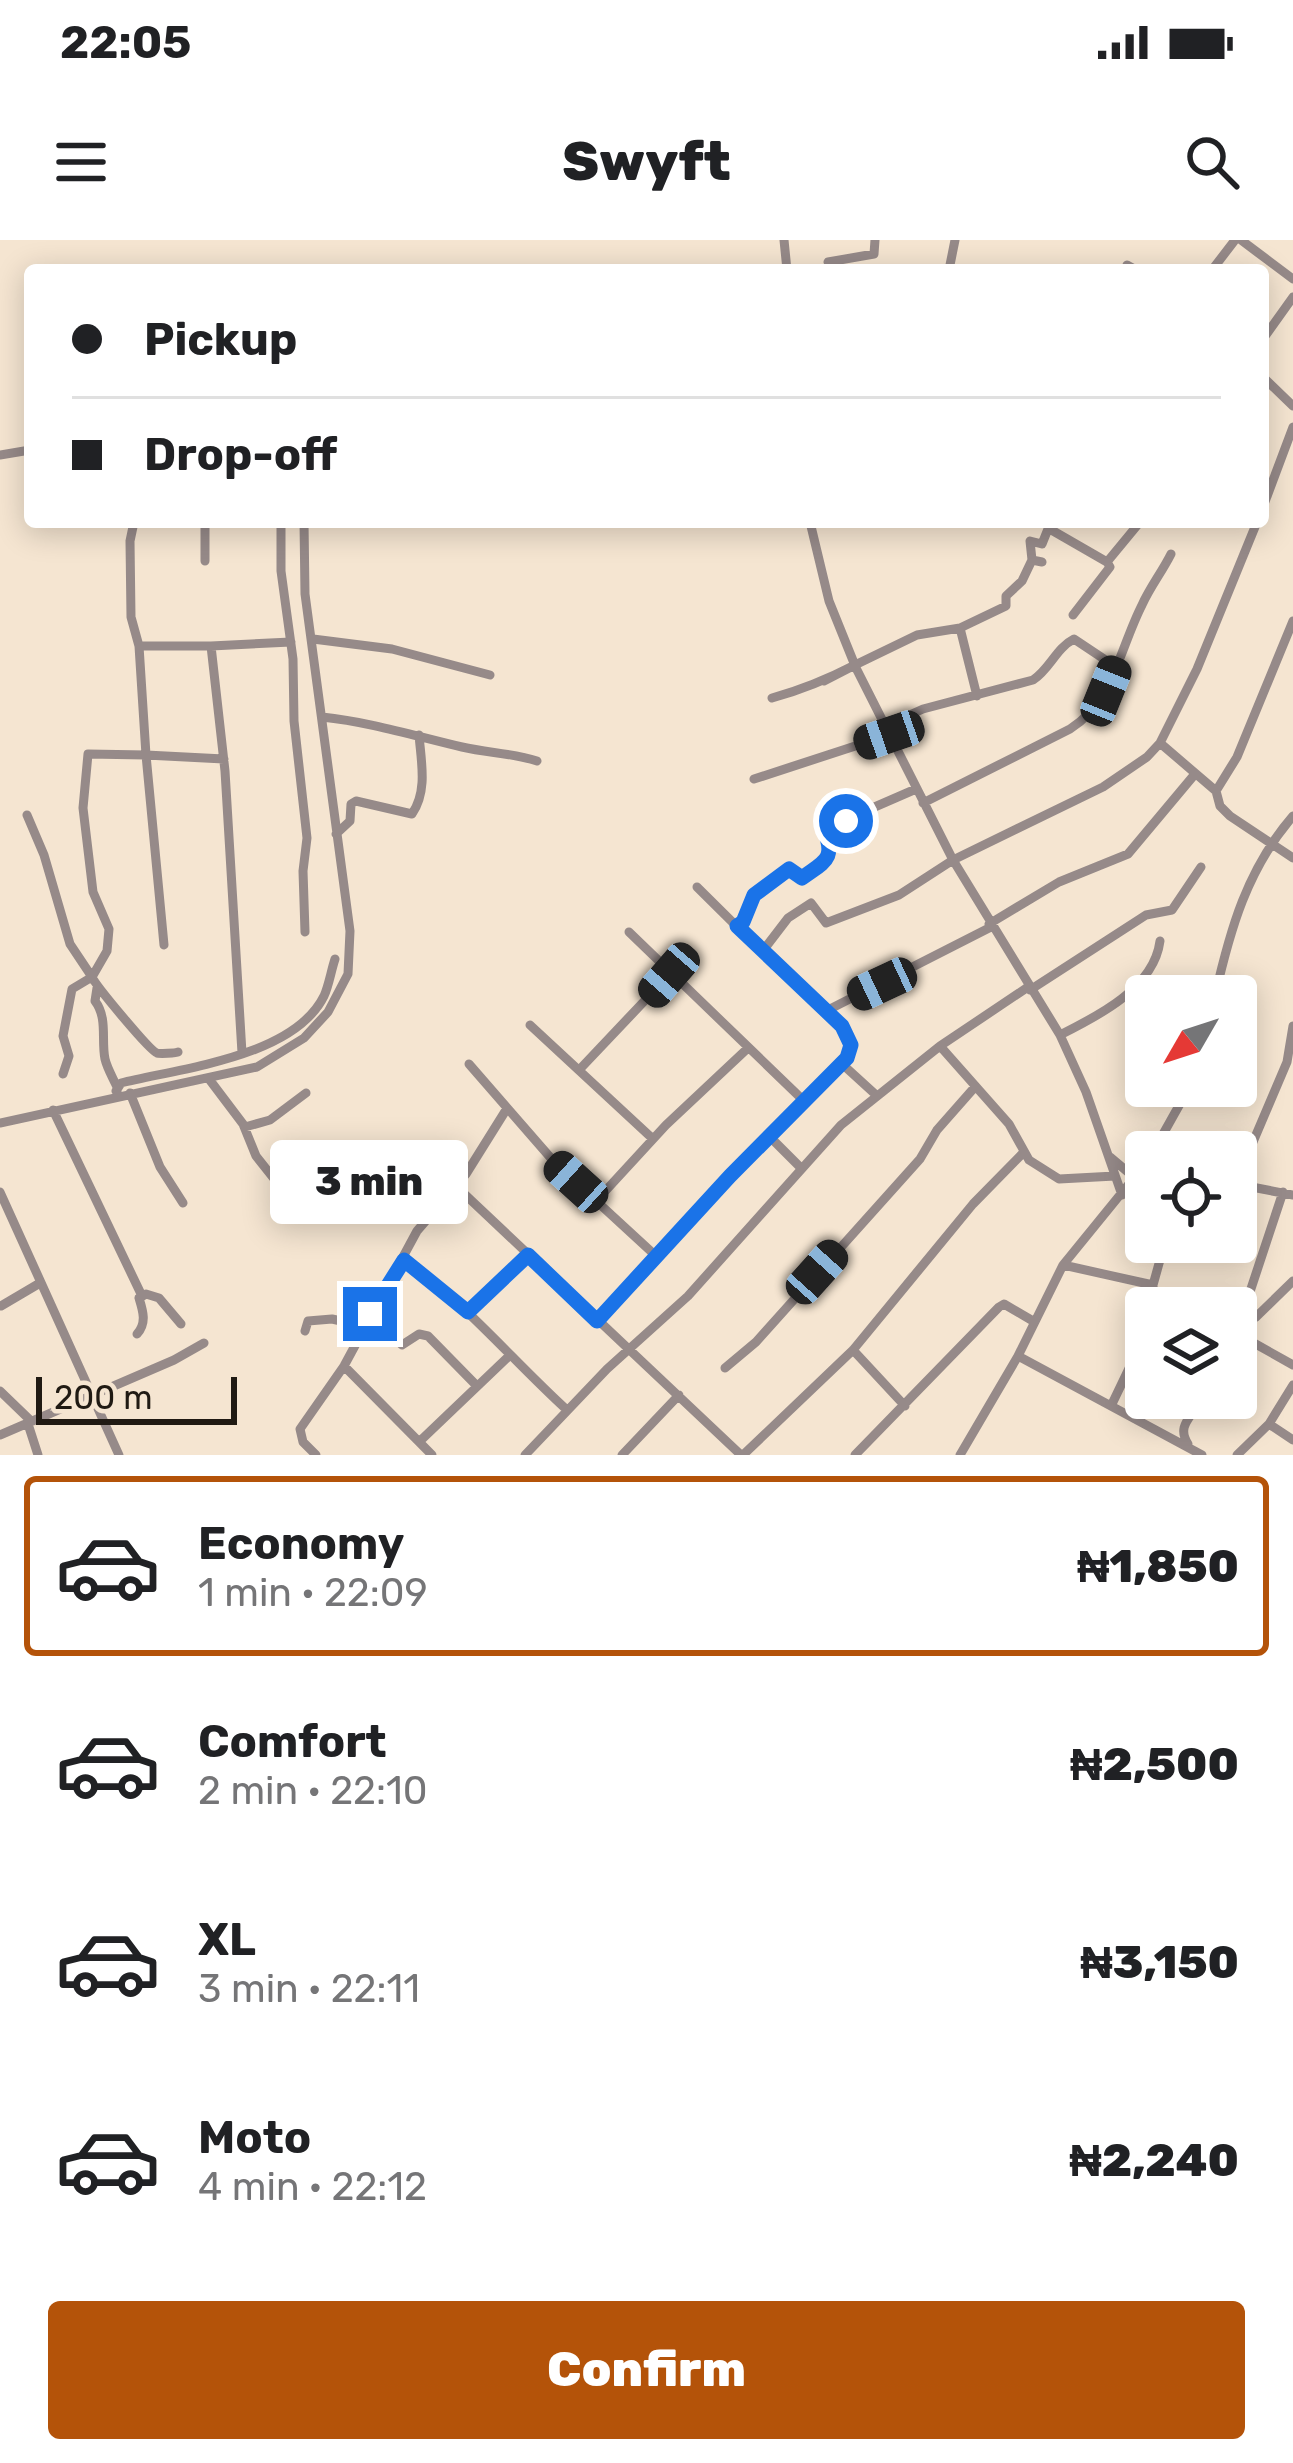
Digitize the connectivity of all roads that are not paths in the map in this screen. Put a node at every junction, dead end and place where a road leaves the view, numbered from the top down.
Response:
1 (875, 240) edge
2 (1238, 240) edge
3 (828, 262) dead end
4 (1217, 264) edge
5 (1293, 279) edge
6 (1293, 297) edge
7 (1269, 331) edge
8 (1269, 383) edge
9 (1293, 406) edge
10 (1293, 427) edge
11 (1269, 491) edge
12 (133, 528) edge
13 (206, 528) edge
14 (281, 528) edge
15 (304, 528) edge
16 (812, 528) edge
17 (1048, 528) edge
18 (1054, 528) edge
19 (1135, 528) edge
20 (1255, 528) edge
21 (1171, 554) dead end
22 (205, 561) dead end
23 (1107, 562) junction
24 (1073, 615) dead end
25 (1293, 621) edge
26 (960, 628) junction
27 (313, 639) junction
28 (291, 643) junction
29 (139, 646) junction
30 (211, 646) junction
31 (855, 664) junction
32 (1116, 668) junction
33 (490, 675) dead end
34 (977, 696) junction
35 (772, 698) dead end
36 (322, 717) junction
37 (887, 730) junction
38 (419, 735) junction
39 (1160, 743) junction
40 (146, 754) junction
41 (224, 759) junction
42 (537, 761) dead end
43 (1195, 774) junction
44 (754, 779) dead end
45 (916, 789) junction
46 (1216, 790) junction
47 (923, 802) junction
48 (27, 815) dead end
49 (1293, 816) edge
50 (336, 834) junction
51 (1272, 842) junction
52 (1293, 858) edge
53 (953, 860) junction
54 (1201, 867) dead end
55 (697, 887) dead end
56 (737, 926) junction
57 (990, 926) junction
58 (305, 932) dead end
59 (629, 932) dead end
60 (1160, 941) dead end
61 (164, 945) dead end
62 (762, 952) junction
63 (335, 959) dead end
64 (669, 975) junction
65 (1220, 975) edge
66 (94, 983) junction
67 (1029, 988) junction
68 (828, 1010) junction
69 (530, 1025) dead end
70 (1293, 1026) edge
71 (1060, 1035) junction
72 (940, 1046) junction
73 (748, 1048) junction
74 (178, 1052) dead end
75 (242, 1053) junction
76 (841, 1063) junction
77 (469, 1064) dead end
78 (580, 1069) junction
79 (63, 1074) dead end
80 (208, 1079) junction
81 (974, 1088) junction
82 (122, 1092) junction
83 (306, 1093) dead end
84 (875, 1094) junction
85 (803, 1100) junction
86 (53, 1110) junction
87 (506, 1110) junction
88 (0, 1123) edge
89 (244, 1127) junction
90 (1257, 1133) edge
91 (769, 1136) junction
92 (653, 1139) junction
93 (1024, 1152) junction
94 (1110, 1157) junction
95 (801, 1168) junction
96 (1125, 1169) edge
97 (1115, 1176) junction
98 (274, 1180) dead end
99 (457, 1187) junction
100 (1257, 1187) edge
101 (1125, 1191) edge
102 (0, 1192) edge
103 (1288, 1194) edge
104 (1122, 1195) junction
105 (597, 1200) junction
106 (184, 1203) dead end
107 (3, 1209) edge
108 (528, 1255) junction
109 (656, 1256) junction
110 (404, 1260) junction
111 (1159, 1263) edge
112 (1063, 1265) junction
113 (1293, 1281) edge
114 (40, 1283) junction
115 (1153, 1285) joint
116 (1254, 1287) edge
117 (142, 1295) junction
118 (1, 1306) edge
119 (468, 1312) junction
120 (1257, 1316) edge
121 (367, 1320) junction
122 (597, 1321) junction
123 (1033, 1321) junction
124 (181, 1324) dead end
125 (305, 1331) dead end
126 (137, 1334) dead end
127 (204, 1342) dead end
128 (1257, 1343) edge
129 (853, 1350) junction
130 (628, 1352) junction
131 (1018, 1356) junction
132 (508, 1357) junction
133 (1293, 1365) edge
134 (344, 1366) junction
135 (725, 1368) dead end
136 (1125, 1377) edge
137 (1293, 1384) edge
138 (476, 1385) junction
139 (0, 1390) edge
140 (95, 1394) junction
141 (680, 1395) junction
142 (1112, 1404) junction
143 (905, 1406) junction
144 (567, 1410) junction
145 (1187, 1419) edge
146 (28, 1422) junction
147 (1269, 1424) junction
148 (0, 1435) edge
149 (1293, 1440) edge
150 (419, 1442) junction
151 (729, 1442) junction
152 (1188, 1444) junction
153 (38, 1455) edge
154 (119, 1455) edge
155 (316, 1455) edge
156 (432, 1455) edge
157 (525, 1455) edge
158 (622, 1455) edge
159 (718, 1455) edge
160 (742, 1455) edge
161 (855, 1455) edge
162 (960, 1455) edge
163 (1202, 1455) edge
164 (1238, 1455) edge

1 - 3 street
2 - 4 street
2 - 5 street
6 - 7 street
8 - 9 street
10 - 11 street
12 - 29 street
13 - 22 street
14 - 28 street
15 - 27 street
16 - 31 street
17 - 26 street
18 - 23 street
19 - 23 street
20 - 39 street
21 - 32 street
23 - 24 street
25 - 46 street
26 - 31 street
26 - 34 street
27 - 33 street
27 - 36 street
28 - 30 street
28 - 58 street
29 - 30 street
29 - 40 street
30 - 41 street
31 - 35 street
31 - 37 street
32 - 34 street
32 - 47 street
34 - 37 street
36 - 38 street
36 - 50 street
37 - 44 street
37 - 45 street
38 - 42 street
38 - 50 street
39 - 43 street
39 - 53 street
40 - 41 street
40 - 61 street
40 - 66 street
41 - 75 street
43 - 46 street
43 - 57 street
45 - 47 street
45 - 56 street
46 - 51 street
47 - 53 street
48 - 66 street
49 - 51 street
50 - 80 street
51 - 52 street
51 - 65 street
53 - 57 street
53 - 62 street
54 - 67 street
55 - 56 street
56 - 62 street
57 - 67 street
57 - 68 street
59 - 64 street
60 - 71 street
62 - 68 street
63 - 75 street
64 - 73 street
64 - 78 street
66 - 74 street
66 - 79 street
66 - 82 street
67 - 71 street
67 - 72 street
68 - 76 street
69 - 78 street
70 - 90 street
71 - 94 street
72 - 81 street
72 - 84 street
73 - 85 street
73 - 92 street
75 - 82 street
76 - 84 street
76 - 85 street
77 - 87 street
78 - 92 street
80 - 82 street
80 - 89 street
81 - 93 street
81 - 135 street
82 - 86 street
82 - 106 street
83 - 89 street
84 - 95 street
85 - 91 street
86 - 88 street
86 - 117 street
87 - 99 street
87 - 105 street
89 - 98 street
91 - 95 street
91 - 109 street
92 - 105 street
93 - 97 street
93 - 129 street
94 - 96 street
94 - 97 street
95 - 130 street
97 - 104 street
99 - 108 street
99 - 110 street
100 - 103 street
101 - 104 street
102 - 107 street
103 - 116 street
104 - 112 street
105 - 109 street
107 - 114 street
108 - 119 street
108 - 122 street
109 - 122 street
110 - 119 street
110 - 121 street
111 - 115 street
112 - 115 street
112 - 123 street
113 - 120 street
114 - 118 street
114 - 140 street
117 - 124 street
117 - 126 street
119 - 132 street
121 - 125 street
121 - 134 street
121 - 138 street
122 - 130 street
123 - 131 street
123 - 143 street
127 - 140 street
128 - 133 street
129 - 143 street
129 - 160 street
130 - 141 street
130 - 144 street
131 - 142 street
131 - 162 street
132 - 138 street
132 - 144 street
134 - 150 street
134 - 155 street
136 - 142 street
137 - 147 street
138 - 150 street
139 - 146 street
140 - 146 street
140 - 154 street
141 - 151 street
141 - 158 street
142 - 152 street
143 - 161 street
144 - 157 street
145 - 152 street
146 - 148 street
146 - 153 street
147 - 149 street
147 - 164 street
150 - 156 street
151 - 159 street
151 - 160 street
152 - 163 street

